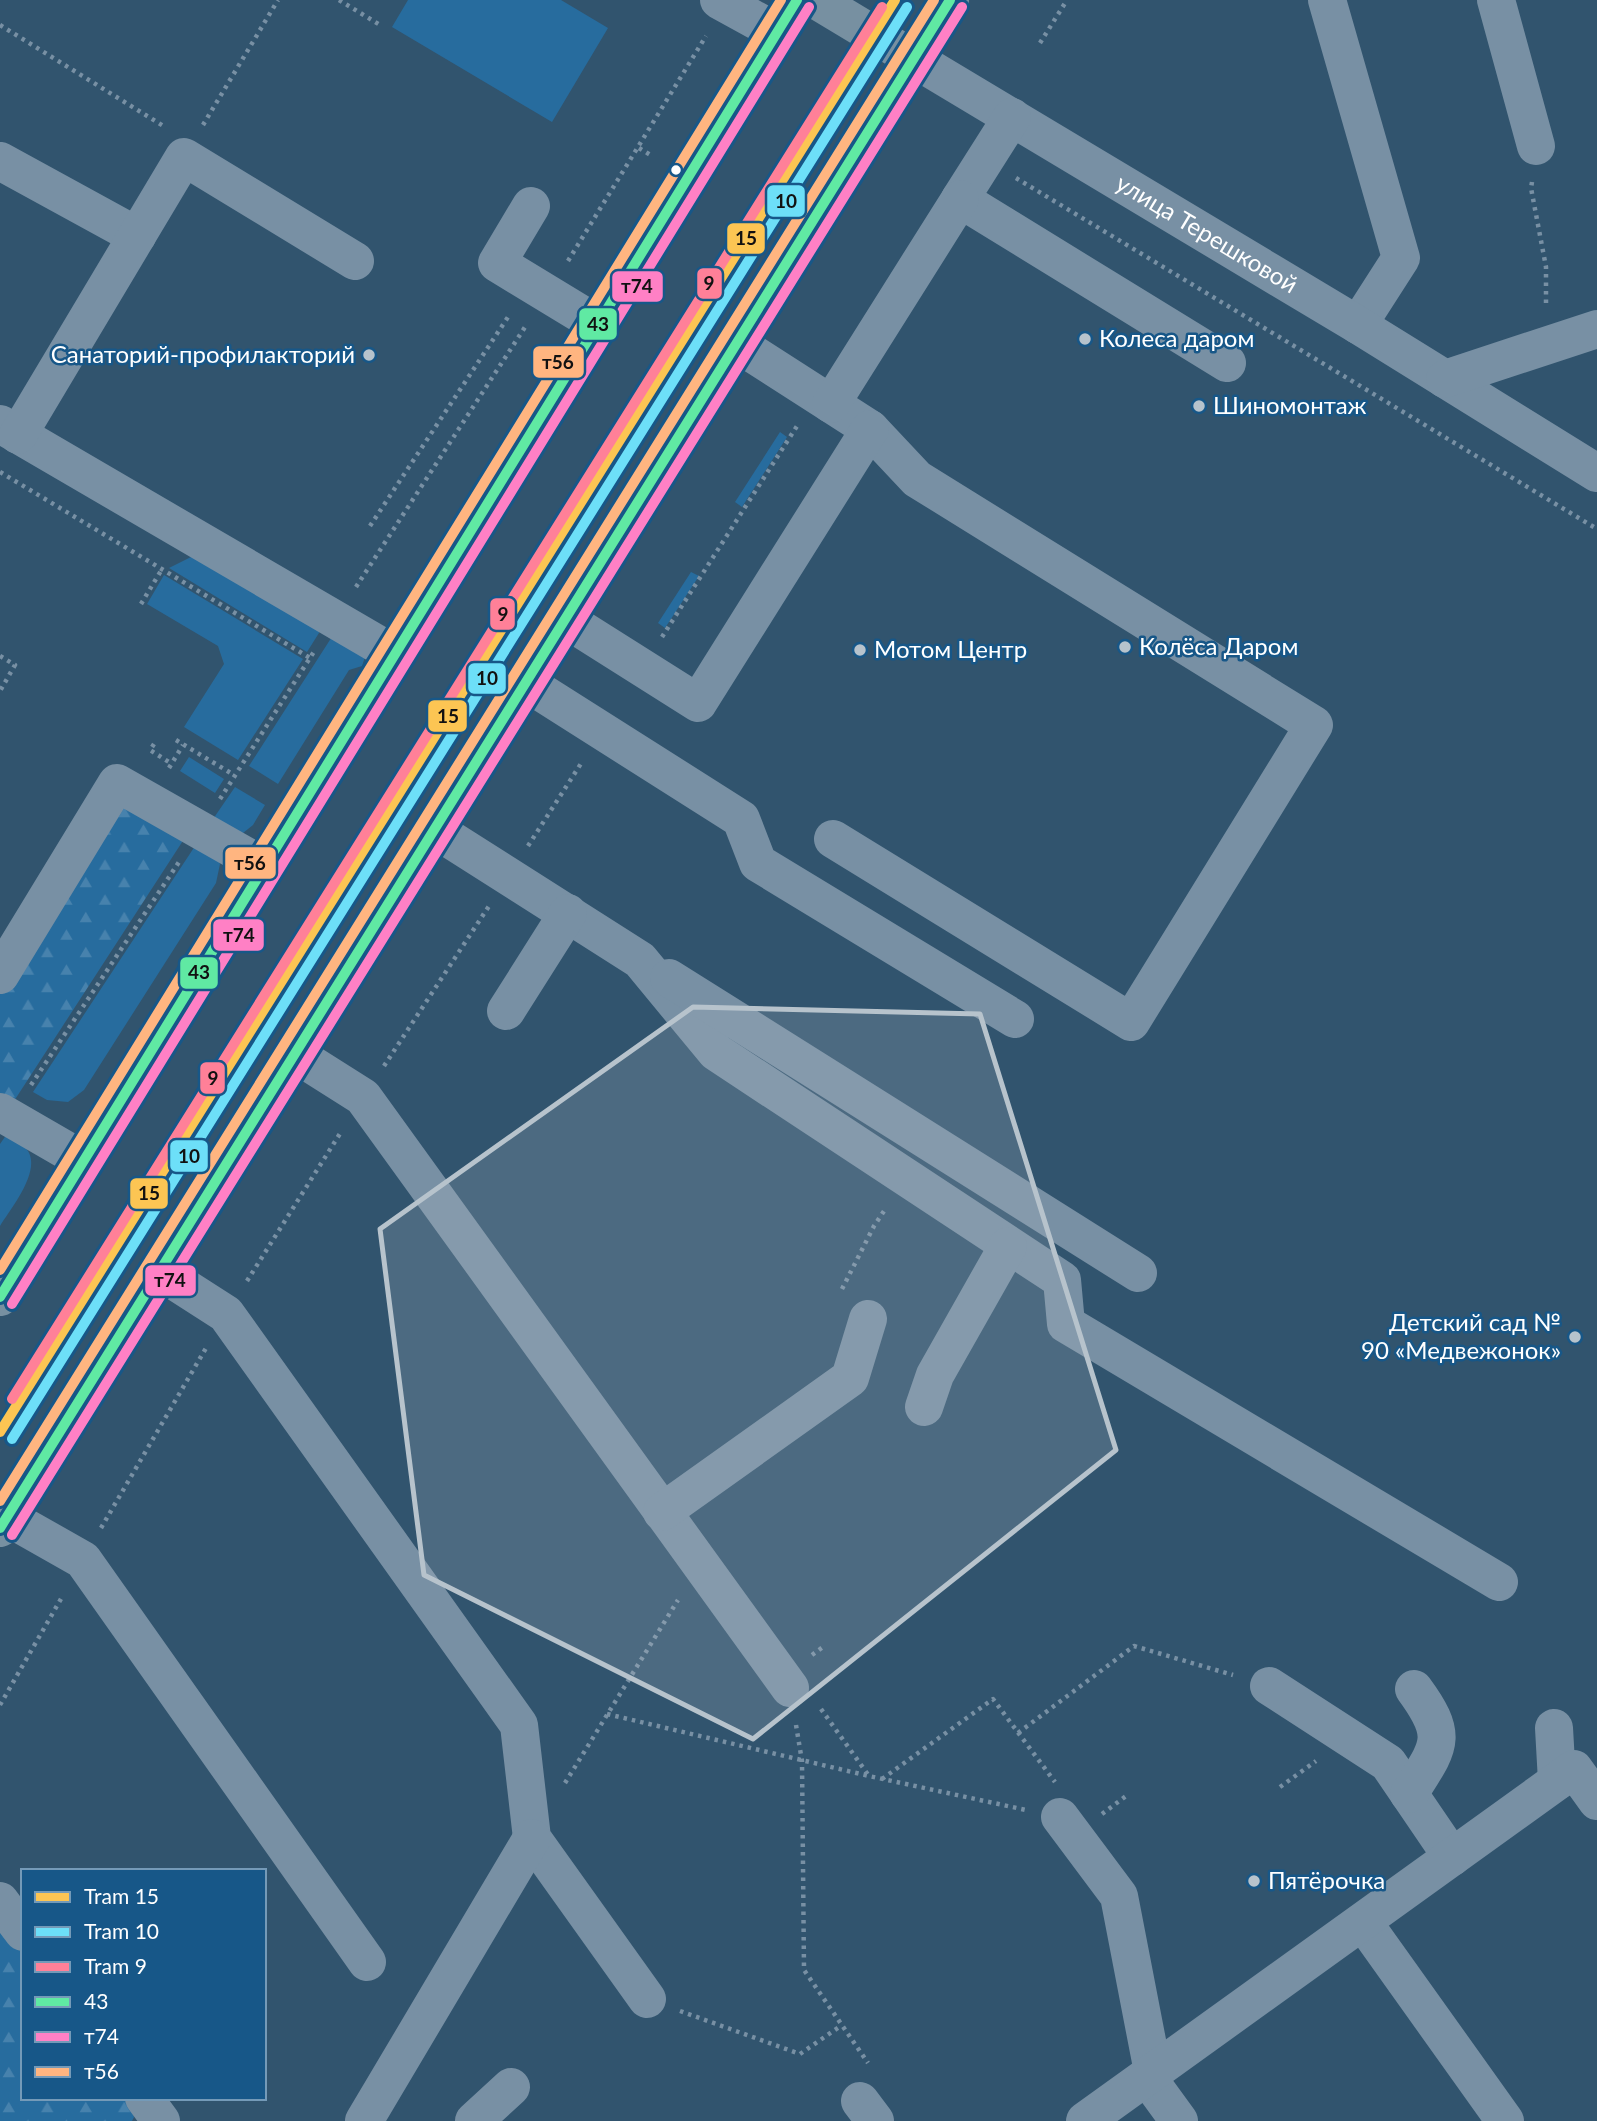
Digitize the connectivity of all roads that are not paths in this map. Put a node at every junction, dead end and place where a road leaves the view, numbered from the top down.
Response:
1 (719, 0) edge
2 (797, 0) edge
3 (816, 0) edge
4 (950, 0) edge
5 (1327, 0) edge
6 (1496, 0) edge
7 (777, 32) junction
8 (914, 59) junction
9 (1012, 117) junction
10 (1536, 146) road end
11 (0, 162) edge
12 (960, 199) junction
13 (531, 206) dead end
14 (137, 236) junction
15 (355, 261) dead end
16 (599, 325) junction
17 (1359, 325) junction
18 (1597, 329) edge
19 (736, 343) junction
20 (1227, 363) dead end
21 (1445, 379) junction
22 (824, 399) junction
23 (870, 429) junction
24 (9, 430) edge
25 (1597, 473) edge
26 (565, 619) junction
27 (396, 655) junction
28 (525, 682) junction
29 (434, 829) junction
30 (833, 839) dead end
31 (265, 867) junction
32 (568, 913) junction
33 (640, 960) junction
34 (0, 975) edge
35 (506, 1011) dead end
36 (1015, 1019) dead end
37 (295, 1054) junction
38 (5, 1115) edge
39 (83, 1160) junction
40 (1008, 1246) junction
41 (159, 1271) junction
42 (1138, 1273) dead end
43 (0, 1297) edge
44 (868, 1319) road end
45 (924, 1407) dead end
46 (662, 1512) junction
47 (4, 1522) edge
48 (1499, 1582) dead end
49 (1269, 1686) road end
50 (790, 1688) dead end
51 (1413, 1689) dead end
52 (1554, 1728) dead end
53 (1557, 1781) junction
54 (1409, 1794) junction
55 (1058, 1801) road end
56 (1597, 1801) edge
57 (532, 1838) junction
58 (1452, 1857) junction
59 (0, 1901) edge
60 (1363, 1922) junction
61 (21, 1929) edge
62 (367, 1962) dead end
63 (647, 1998) road end
64 (1150, 2074) junction
65 (511, 2087) dead end
66 (145, 2100) edge
67 (161, 2121) edge
68 (364, 2121) edge
69 (474, 2121) edge
70 (1085, 2121) edge
71 (1179, 2121) edge
72 (1505, 2121) edge

1 - 7 street
2 - 7 main road
3 - 8 main road, улица Терешковой
4 - 8 main road
5 - 17 street
6 - 10 street
7 - 16 main road
8 - 9 street, улица Терешковой
8 - 19 main road
9 - 12 street
9 - 17 street, улица Терешковой
11 - 14 street
12 - 20 street
12 - 22 street
13 - 16 street
14 - 15 street
14 - 24 street
16 - 27 main road
17 - 21 street, улица Терешковой
18 - 21 street
19 - 22 street
19 - 26 main road
21 - 25 street, улица Терешковой
22 - 23 street
23 - 26 street
23 - 30 street
24 - 27 street
26 - 28 main road
27 - 31 main road
28 - 29 main road
28 - 36 street
29 - 32 street
29 - 37 main road
31 - 34 street
31 - 39 main road
32 - 33 street
32 - 35 street
33 - 40 street
33 - 42 street
37 - 41 main road
37 - 46 street
38 - 39 street
39 - 43 main road
40 - 45 street
40 - 48 street
41 - 47 main road
41 - 57 street
44 - 46 street
46 - 50 street
47 - 62 street
49 - 54 street
51 - 54 street
52 - 53 street
53 - 56 street
53 - 58 street
54 - 58 street
55 - 64 street
57 - 63 street
57 - 68 street
58 - 60 street
59 - 61 street
60 - 64 street
60 - 72 street
64 - 70 street
64 - 71 street
65 - 69 street
66 - 67 street

